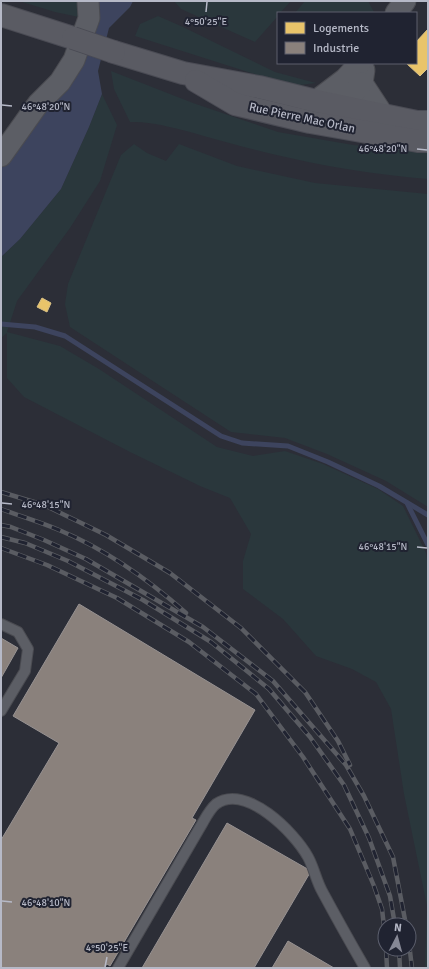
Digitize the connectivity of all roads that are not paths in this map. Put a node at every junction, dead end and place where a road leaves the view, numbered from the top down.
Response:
1 (88, 1) edge
2 (1, 15) edge
3 (362, 70) edge
4 (183, 73) junction
5 (316, 101) junction
6 (342, 106) junction
7 (383, 115) junction
8 (310, 122) junction
9 (428, 122) edge
10 (428, 141) edge
11 (1, 156) edge
12 (1, 624) edge
13 (1, 711) edge
14 (118, 968) edge
15 (365, 968) edge

1 - 11 street
2 - 4 main road, Rue Pierre Mac Orlan, bridge
3 - 5 street
3 - 6 street
3 - 7 street
4 - 5 main road, Rue Pierre Mac Orlan
4 - 8 main road, Rue Pierre Mac Orlan
5 - 6 main road, Rue Pierre Mac Orlan
6 - 7 main road, Rue Pierre Mac Orlan
6 - 8 street
7 - 9 main road, Rue Pierre Mac Orlan
8 - 10 main road, Rue Pierre Mac Orlan
12 - 13 lane
14 - 15 lane

